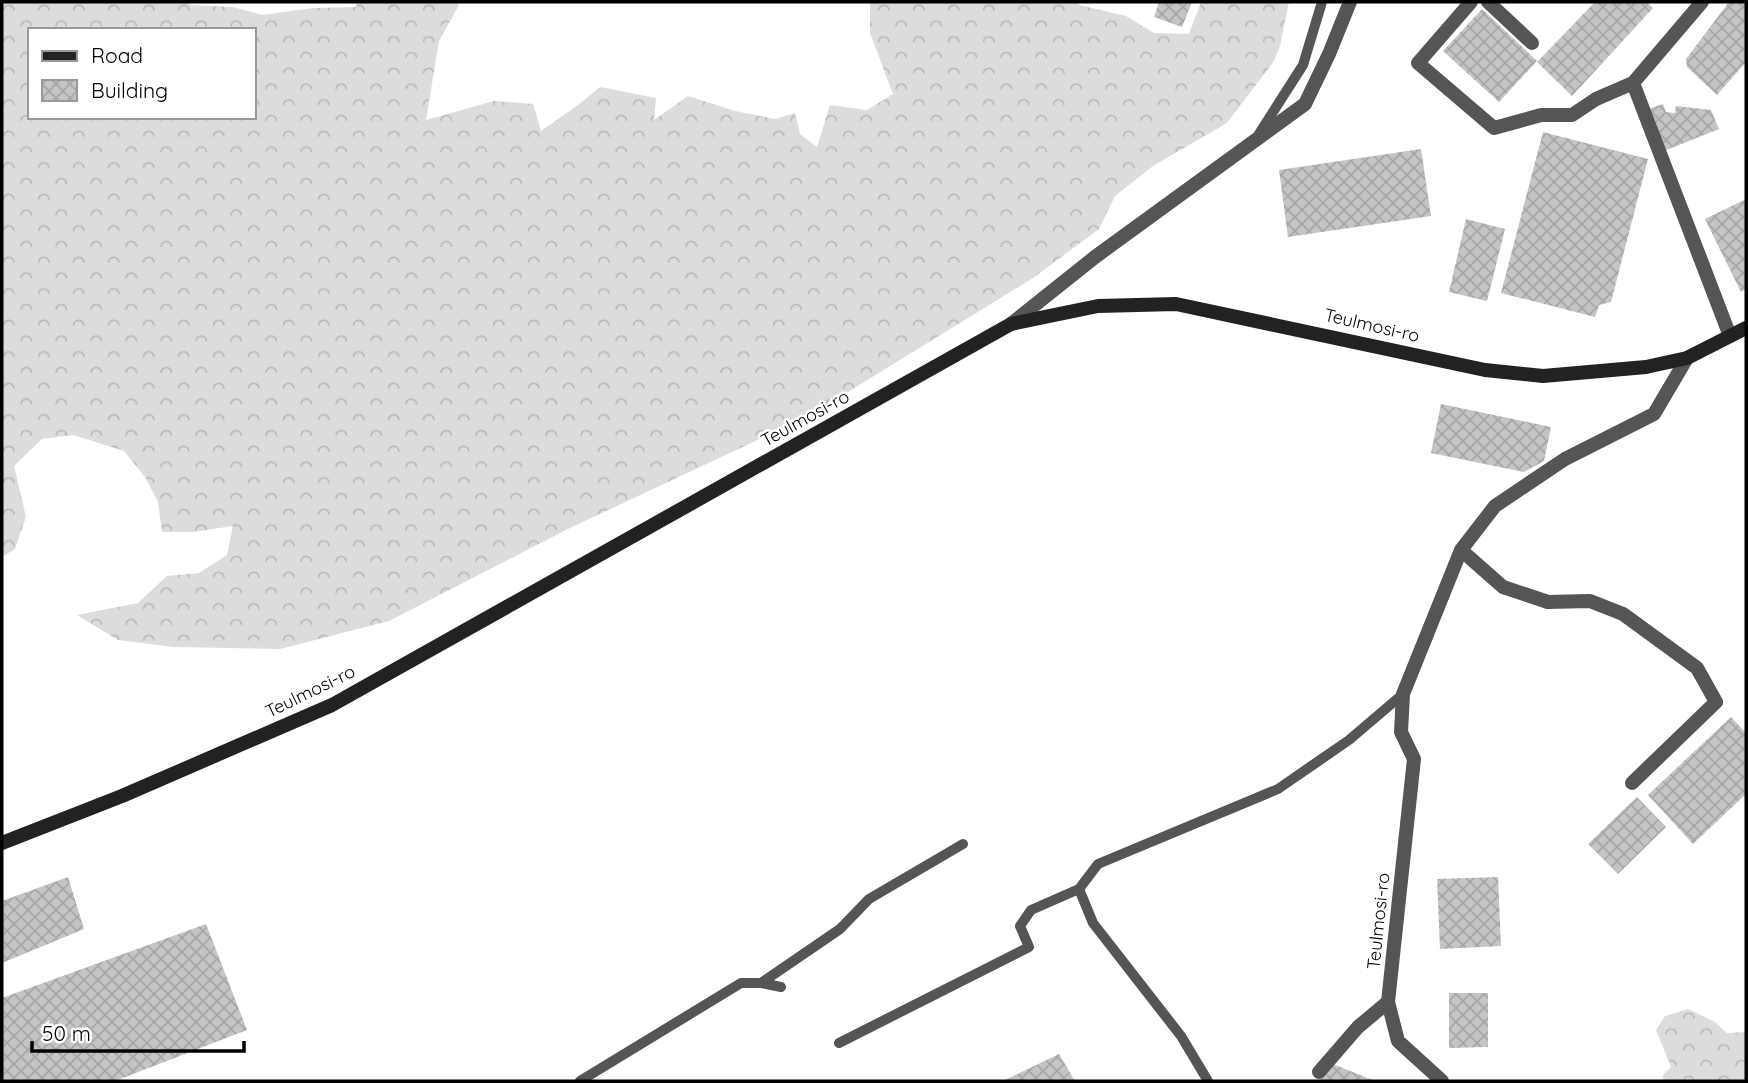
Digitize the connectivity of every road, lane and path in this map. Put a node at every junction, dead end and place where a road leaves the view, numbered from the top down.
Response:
1 (1322, 2) edge
2 (1350, 2) edge
3 (1471, 2) edge
4 (1488, 2) edge
5 (1702, 2) edge
6 (1532, 43) dead end
7 (1633, 83) junction
8 (1252, 143) junction
9 (1012, 324) junction
10 (1746, 328) edge
11 (1730, 336) junction
12 (1686, 358) junction
13 (1461, 550) junction
14 (1403, 694) junction
15 (1632, 783) dead end
16 (2, 843) edge
17 (963, 844) dead end
18 (1079, 889) junction
19 (761, 982) junction
20 (781, 987) dead end
21 (1388, 1002) junction
22 (839, 1043) dead end
23 (1319, 1072) dead end
24 (580, 1081) edge
25 (1208, 1081) edge
26 (1442, 1081) edge

1 - 8 lane
2 - 8 street
3 - 7 street
4 - 6 street
5 - 7 street
7 - 11 street
8 - 9 street
9 - 12 main road, Teulmosi-ro
9 - 16 main road, Teulmosi-ro
10 - 11 main road, Teulmosi-ro
11 - 12 main road, Teulmosi-ro
12 - 13 street, Teulmosi-ro
13 - 14 street, Teulmosi-ro
13 - 15 street
14 - 18 lane
14 - 21 street, Teulmosi-ro
17 - 19 lane
18 - 22 lane
18 - 25 lane
19 - 20 lane
19 - 24 lane
21 - 23 street
21 - 26 street, Teulmosi-ro

